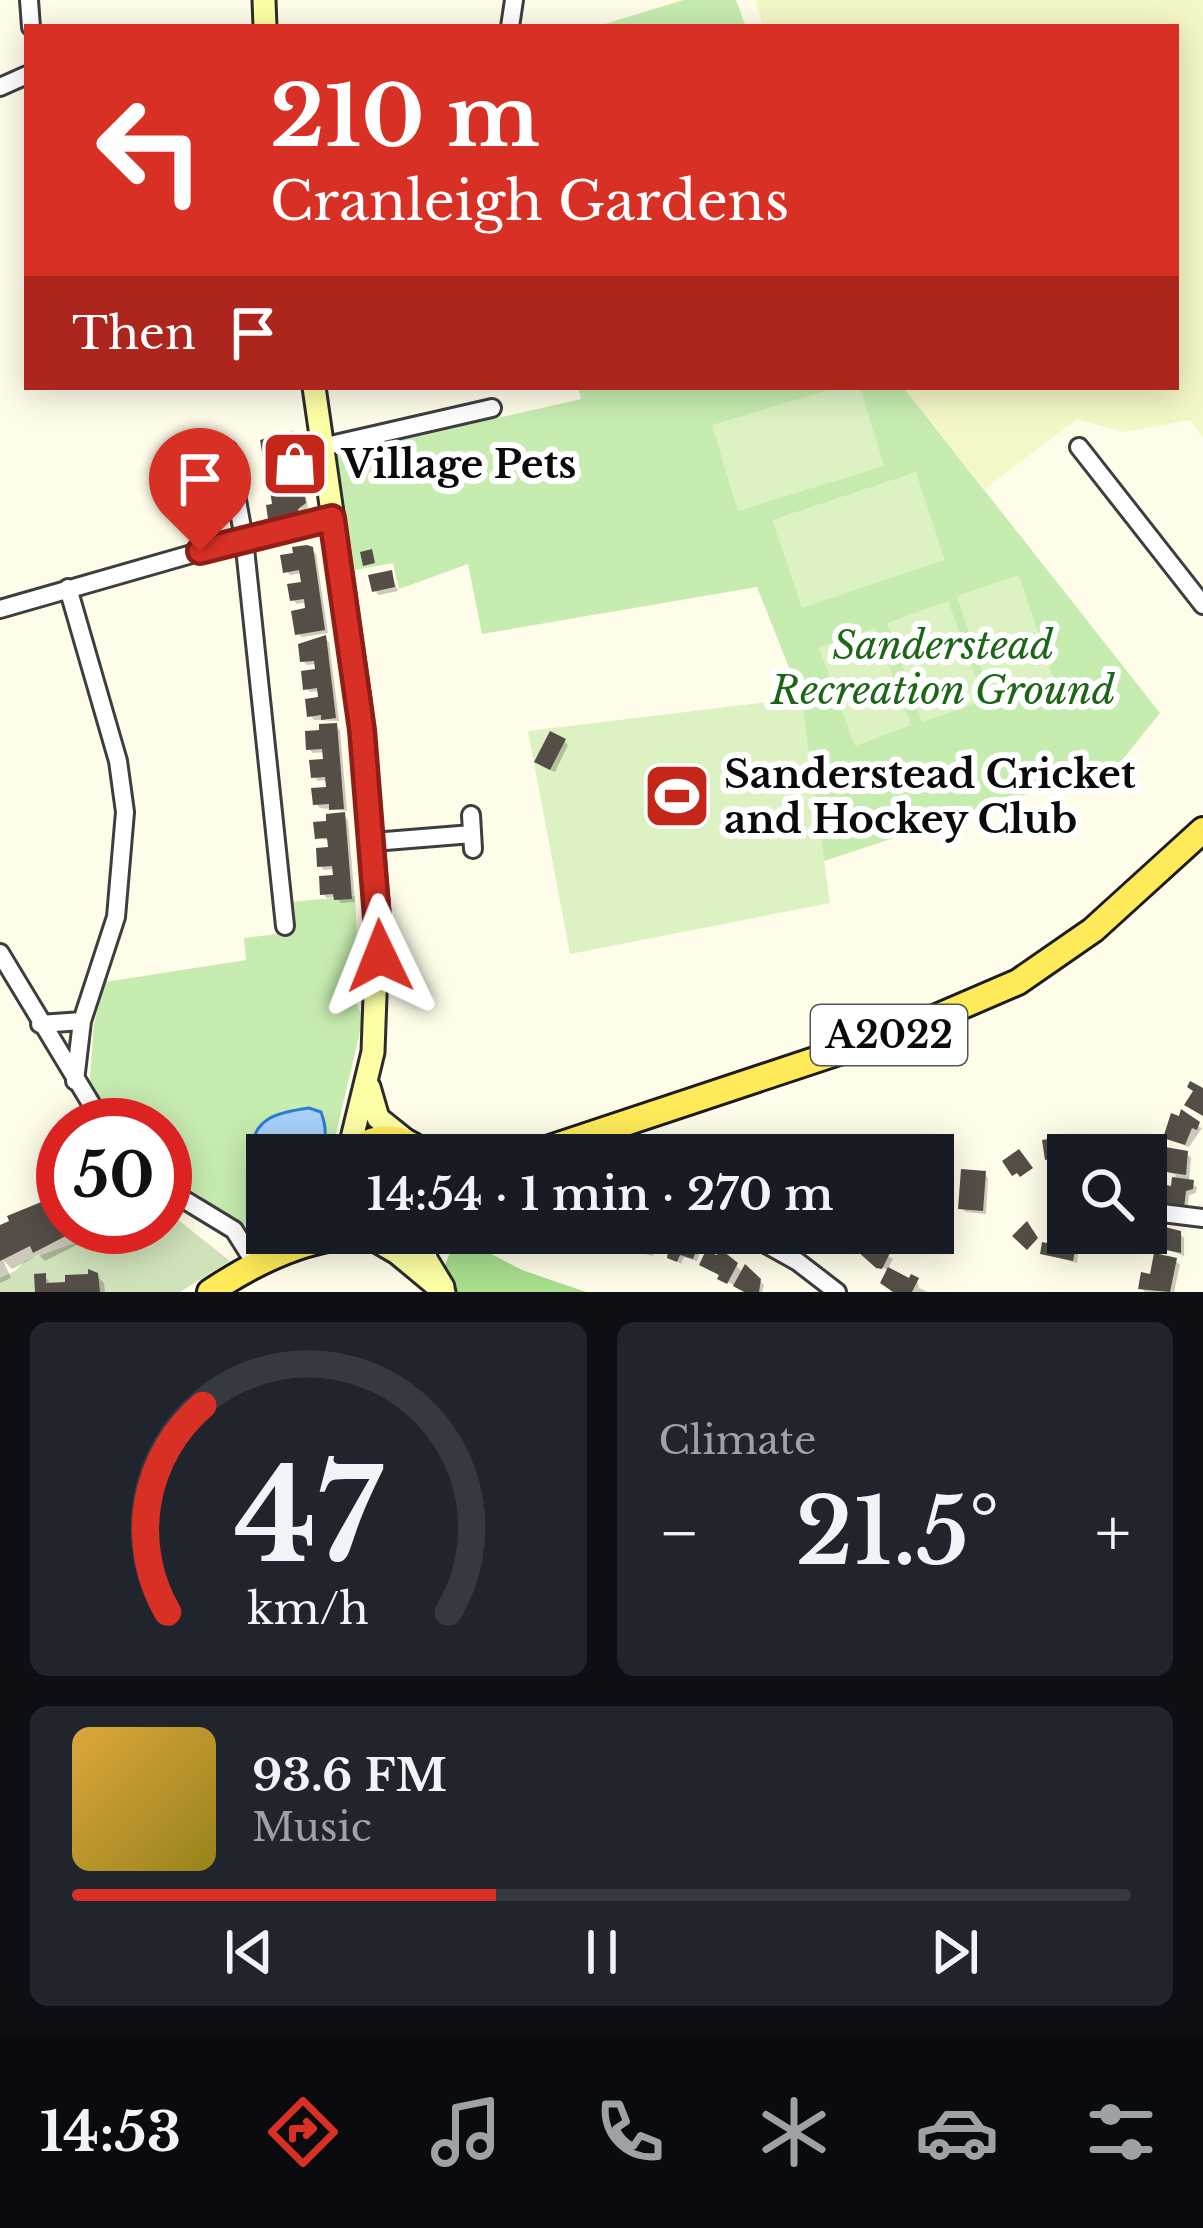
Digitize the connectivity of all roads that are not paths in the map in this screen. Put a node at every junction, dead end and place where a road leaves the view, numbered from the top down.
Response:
1 (314, 390) edge
2 (492, 408) dead end
3 (322, 447) junction
4 (1079, 447) dead end
5 (229, 450) dead end
6 (332, 518) junction
7 (244, 539) junction
8 (68, 588) junction
9 (1203, 605) edge
10 (0, 609) edge
11 (1203, 830) edge
12 (472, 833) dead end
13 (373, 842) junction
14 (285, 926) dead end
15 (0, 952) edge
16 (82, 1021) junction
17 (40, 1024) junction
18 (368, 1074) junction
19 (75, 1081) junction
20 (86, 1098) edge
21 (354, 1134) edge
22 (398, 1134) edge
23 (618, 1134) edge
24 (192, 1204) edge
25 (1167, 1213) edge
26 (1203, 1218) edge
27 (275, 1254) edge
28 (282, 1254) edge
29 (399, 1254) edge
30 (425, 1254) edge
31 (783, 1254) edge
32 (266, 1260) junction
33 (211, 1292) edge
34 (445, 1292) edge
35 (837, 1292) edge

1 - 3 main road
2 - 3 street
3 - 6 main road
4 - 9 street
5 - 7 street
6 - 7 street
6 - 13 main road
7 - 8 street
7 - 14 street
8 - 10 street
8 - 16 street
11 - 23 main road, A2022
12 - 13 street
13 - 18 main road
15 - 17 street
16 - 17 street
16 - 19 street
17 - 19 street
18 - 21 main road
18 - 22 main road
19 - 20 street
24 - 32 street
25 - 26 street
27 - 32 main road
28 - 32 main road
29 - 34 main road
30 - 34 main road
31 - 35 street
32 - 33 main road

